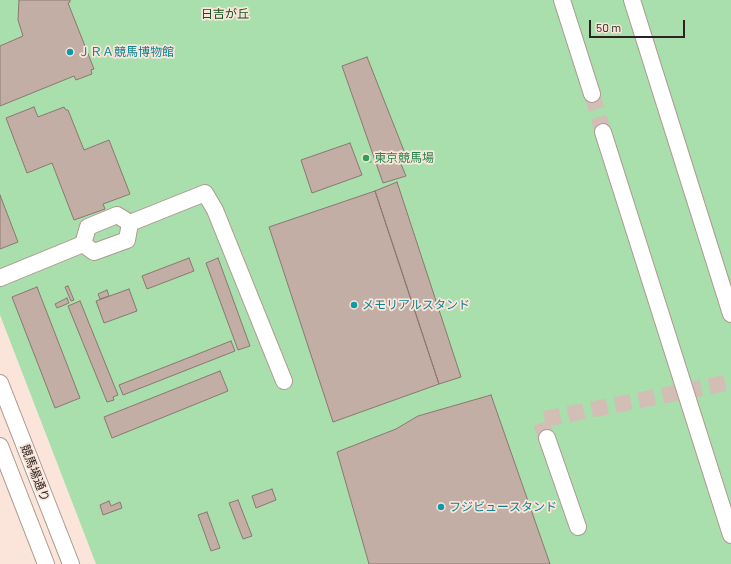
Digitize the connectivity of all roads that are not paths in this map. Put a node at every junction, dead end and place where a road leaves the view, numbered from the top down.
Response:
1 (562, 0) edge
2 (632, 0) edge
3 (592, 94) tunnel mouth
4 (603, 132) tunnel mouth
5 (130, 223) junction
6 (83, 244) junction
7 (0, 278) edge
8 (731, 314) edge
9 (284, 381) dead end
10 (0, 382) edge
11 (546, 438) tunnel mouth
12 (0, 446) edge
13 (50, 512) junction
14 (29, 520) junction
15 (578, 527) dead end
16 (731, 535) edge
17 (46, 564) edge
18 (71, 564) edge

1 - 3 street
2 - 8 street
4 - 16 street
5 - 6 street
5 - 6 street
5 - 9 street
6 - 7 street
10 - 13 street, 競馬場通り
11 - 15 street
12 - 14 street, 競馬場通り
13 - 14 street
13 - 18 street, 競馬場通り
14 - 17 street, 競馬場通り

